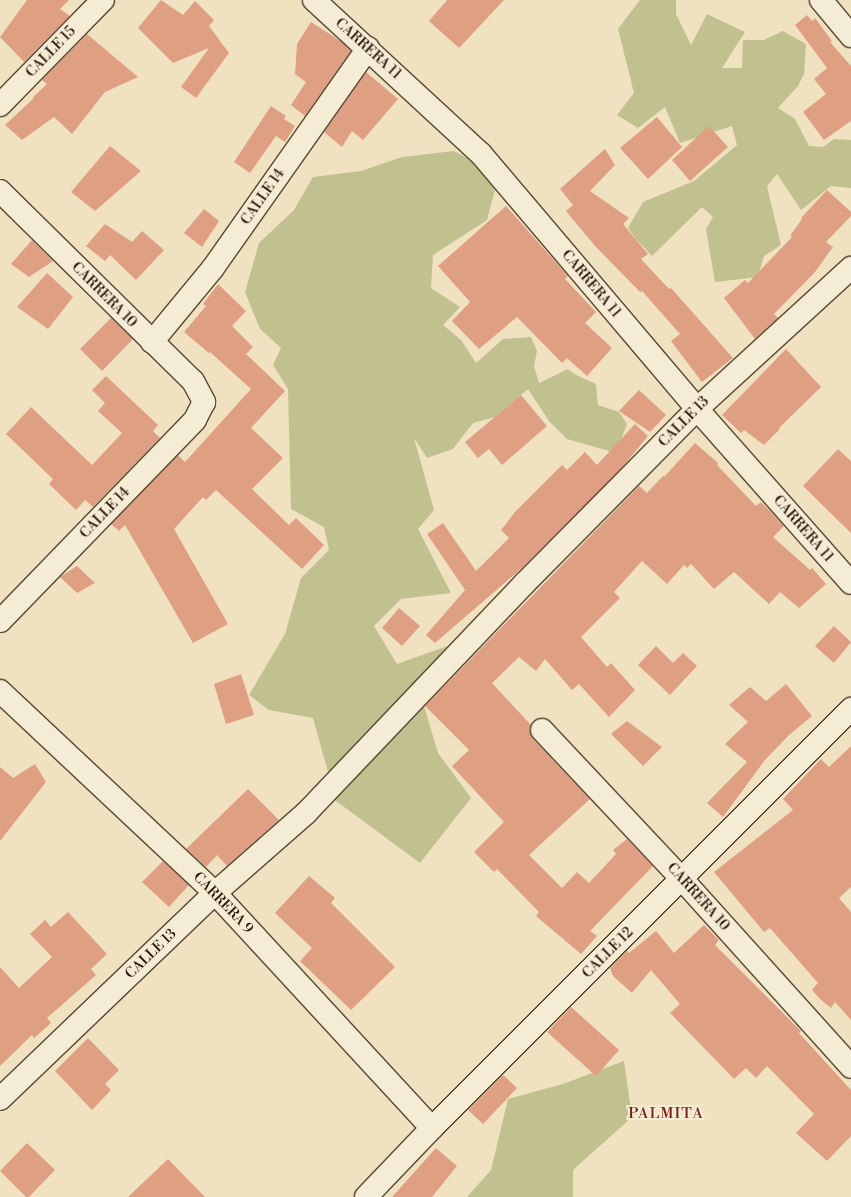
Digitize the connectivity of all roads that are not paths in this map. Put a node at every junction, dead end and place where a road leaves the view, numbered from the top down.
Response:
1 (103, 0) edge
2 (314, 0) edge
3 (822, 0) edge
4 (851, 36) edge
5 (368, 48) junction
6 (0, 105) edge
7 (0, 191) edge
8 (851, 268) edge
9 (152, 342) junction
10 (204, 402) joint
11 (697, 409) junction
12 (851, 583) edge
13 (0, 622) edge
14 (0, 691) edge
15 (851, 710) edge
16 (542, 730) dead end
17 (681, 878) junction
18 (215, 893) junction
19 (851, 1067) edge
20 (0, 1099) edge
21 (432, 1128) junction
22 (366, 1197) edge

1 - 6 street, CALLE 15
2 - 5 street, CARRERA 11
3 - 4 street
5 - 9 street, CALLE 14
5 - 11 street, CARRERA 11
7 - 9 street, CARRERA 10
8 - 11 street, CALLE 13
9 - 10 street, CARRERA 10
10 - 13 street, CALLE 14
11 - 12 street, CARRERA 11
11 - 18 street, CALLE 13
14 - 18 street, CARRERA 9
15 - 17 street, CALLE 12
16 - 17 street, CARRERA 10
17 - 19 street, CARRERA 10
17 - 21 street, CALLE 12
18 - 20 street, CALLE 13
18 - 21 street, CARRERA 9
21 - 22 street, CALLE 12

